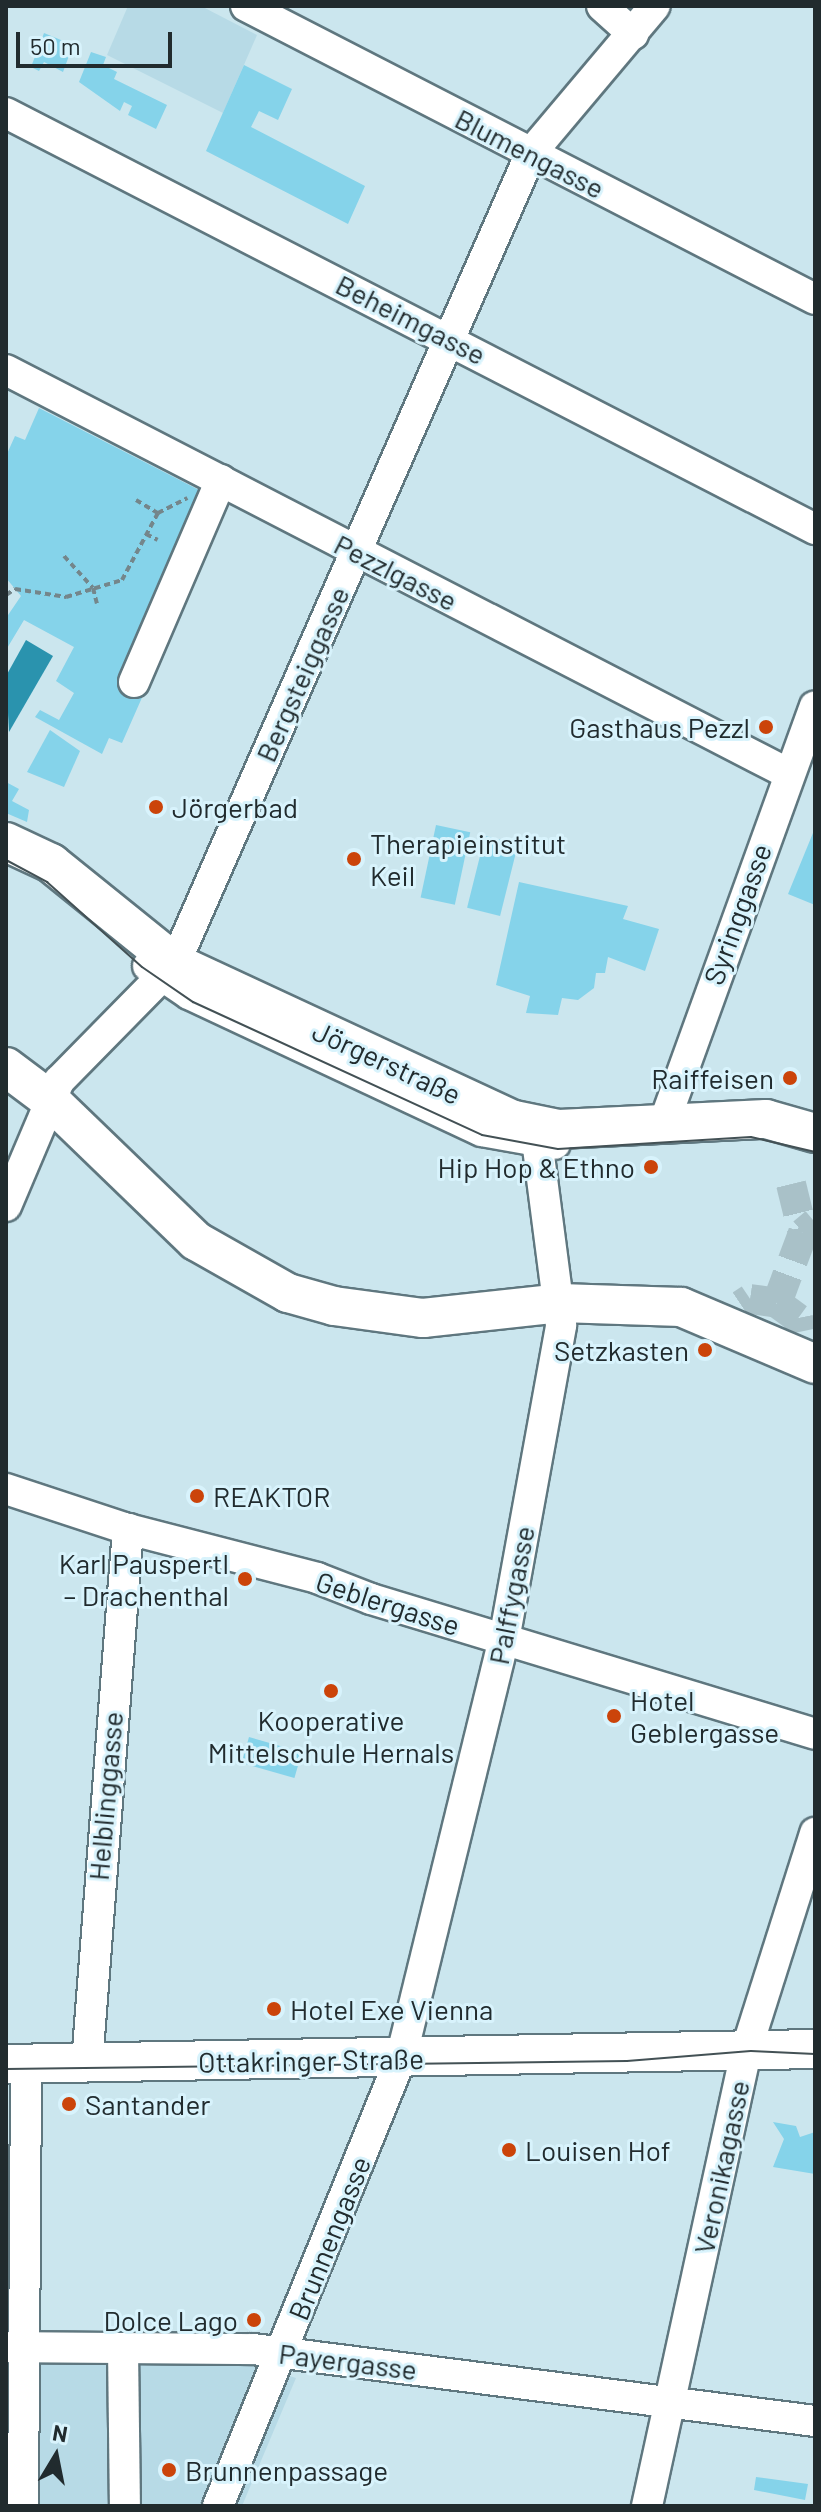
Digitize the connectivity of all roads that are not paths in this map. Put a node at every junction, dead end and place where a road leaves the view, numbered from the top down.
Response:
1 (246, 6) edge
2 (602, 6) edge
3 (655, 6) edge
4 (633, 34) junction
5 (6, 113) edge
6 (531, 153) junction
7 (815, 299) edge
8 (450, 339) junction
9 (6, 370) edge
10 (221, 480) junction
11 (815, 529) edge
12 (356, 551) junction
13 (134, 682) dead end
14 (815, 707) edge
15 (787, 773) junction
16 (6, 842) edge
17 (6, 855) edge
18 (169, 970) junction
19 (6, 1067) edge
20 (50, 1100) junction
21 (664, 1123) junction
22 (815, 1133) edge
23 (536, 1134) junction
24 (815, 1147) edge
25 (6, 1206) edge
26 (560, 1303) junction
27 (804, 1350) edge
28 (6, 1489) edge
29 (128, 1529) junction
30 (504, 1640) junction
31 (815, 1734) edge
32 (815, 1833) edge
33 (815, 2049) edge
34 (745, 2057) junction
35 (401, 2058) junction
36 (87, 2063) junction
37 (16, 2064) edge
38 (815, 2067) edge
39 (18, 2339) edge
40 (123, 2348) junction
41 (283, 2353) junction
42 (669, 2400) junction
43 (815, 2421) edge
44 (23, 2506) edge
45 (125, 2506) edge
46 (218, 2506) edge
47 (647, 2506) edge

1 - 6 street, Blumengasse
2 - 4 street
3 - 4 street, Bergsteiggasse
4 - 6 street, Bergsteiggasse
5 - 8 street, Beheimgasse
6 - 7 street, Blumengasse
6 - 8 street, Bergsteiggasse
8 - 11 street, Beheimgasse
8 - 12 street, Bergsteiggasse
9 - 10 street, Pezzlgasse
10 - 12 street, Pezzlgasse
10 - 13 street
12 - 15 street, Pezzlgasse
12 - 18 street, Bergsteiggasse
14 - 15 street, Syringgasse
15 - 21 street, Syringgasse
16 - 18 main road, Jörgerstraße
17 - 18 street
18 - 20 street, Bergsteiggasse
18 - 23 main road, Jörgerstraße
19 - 20 main road
20 - 25 street, Bergsteiggasse
20 - 26 main road
21 - 22 main road, Jörgerstraße
21 - 23 main road, Jörgerstraße
23 - 24 street
23 - 26 street, Palffygasse
26 - 27 main road
26 - 30 street, Palffygasse
28 - 29 street, Geblergasse
29 - 30 street, Geblergasse
29 - 36 street, Helblinggasse
30 - 31 street, Geblergasse
30 - 35 street, Palffygasse
32 - 34 street, Veronikagasse
33 - 34 main road, Ottakringer Straße
34 - 35 main road, Ottakringer Straße
34 - 38 main road, Ottakringer Straße
34 - 42 street, Veronikagasse
35 - 36 main road, Ottakringer Straße
35 - 41 street, Brunnengasse
36 - 37 main road, Ottakringer Straße
37 - 39 street
39 - 40 street, Payergasse
39 - 44 street
40 - 41 street, Payergasse
40 - 45 street
41 - 42 street, Payergasse
41 - 46 street, Brunnengasse
42 - 43 street, Payergasse
42 - 47 street, Veronikagasse

